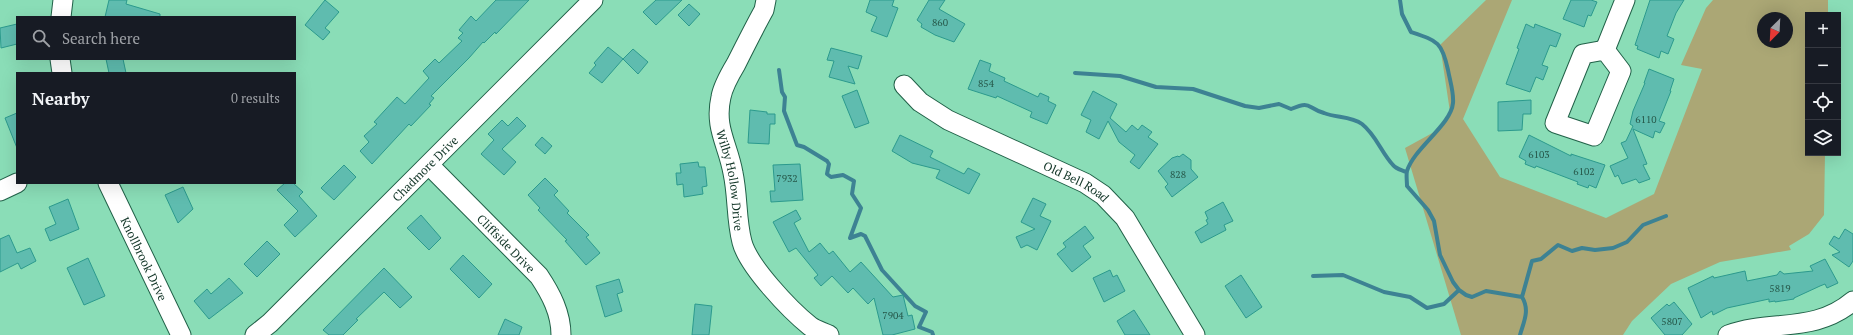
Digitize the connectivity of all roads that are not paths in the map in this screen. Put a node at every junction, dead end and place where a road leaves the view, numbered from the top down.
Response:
1 (63, 0) edge
2 (593, 0) edge
3 (766, 0) edge
4 (1625, 0) edge
5 (61, 16) edge
6 (1604, 50) dead end
7 (60, 60) edge
8 (62, 72) edge
9 (904, 85) dead end
10 (429, 165) junction
11 (16, 183) edge
12 (108, 184) edge
13 (0, 191) edge
14 (1853, 301) edge
15 (181, 335) edge
16 (255, 335) edge
17 (561, 335) edge
18 (829, 335) edge
19 (1195, 335) edge
20 (1728, 335) edge

1 - 5 street
2 - 10 street, Chadmore Drive
3 - 18 street, Wilby Hollow Drive
4 - 6 street
7 - 8 street
9 - 19 street, Old Bell Road
10 - 16 street, Chadmore Drive
10 - 17 street, Cliffside Drive
11 - 13 street
12 - 15 street, Knollbrook Drive
14 - 20 street

